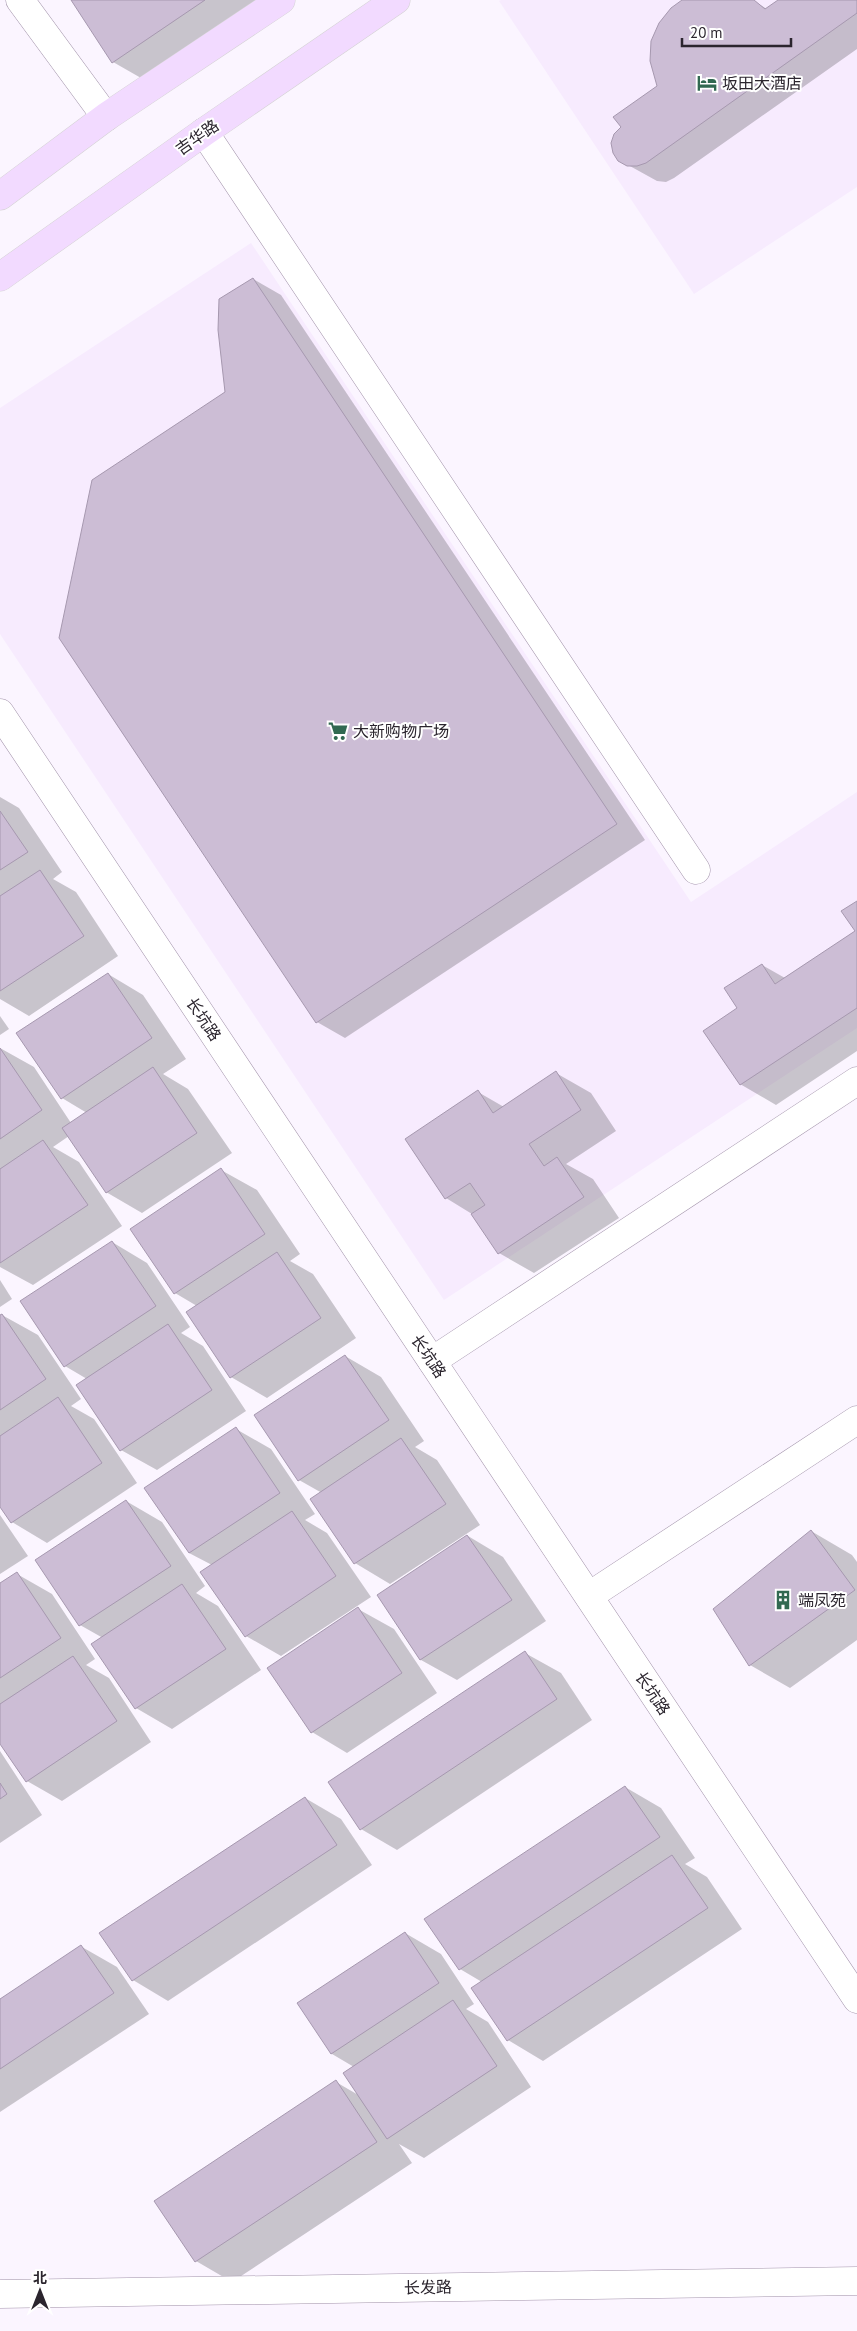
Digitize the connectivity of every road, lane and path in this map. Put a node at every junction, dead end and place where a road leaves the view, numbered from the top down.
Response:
1 (20, 0) edge
2 (281, 0) edge
3 (396, 0) edge
4 (106, 117) junction
5 (204, 132) junction
6 (0, 196) edge
7 (0, 277) edge
8 (0, 713) edge
9 (696, 870) dead end
10 (857, 1081) edge
11 (432, 1361) junction
12 (857, 1420) edge
13 (589, 1596) junction
14 (857, 1999) edge
15 (857, 2281) edge
16 (0, 2294) edge

1 - 4 street
2 - 4 main road
3 - 5 main road, 吉华路
4 - 6 main road
5 - 7 main road, 吉华路
5 - 9 street
8 - 11 street, 长坑路
10 - 11 street
11 - 13 street, 长坑路
12 - 13 street
13 - 14 street, 长坑路
15 - 16 street, 长发路

